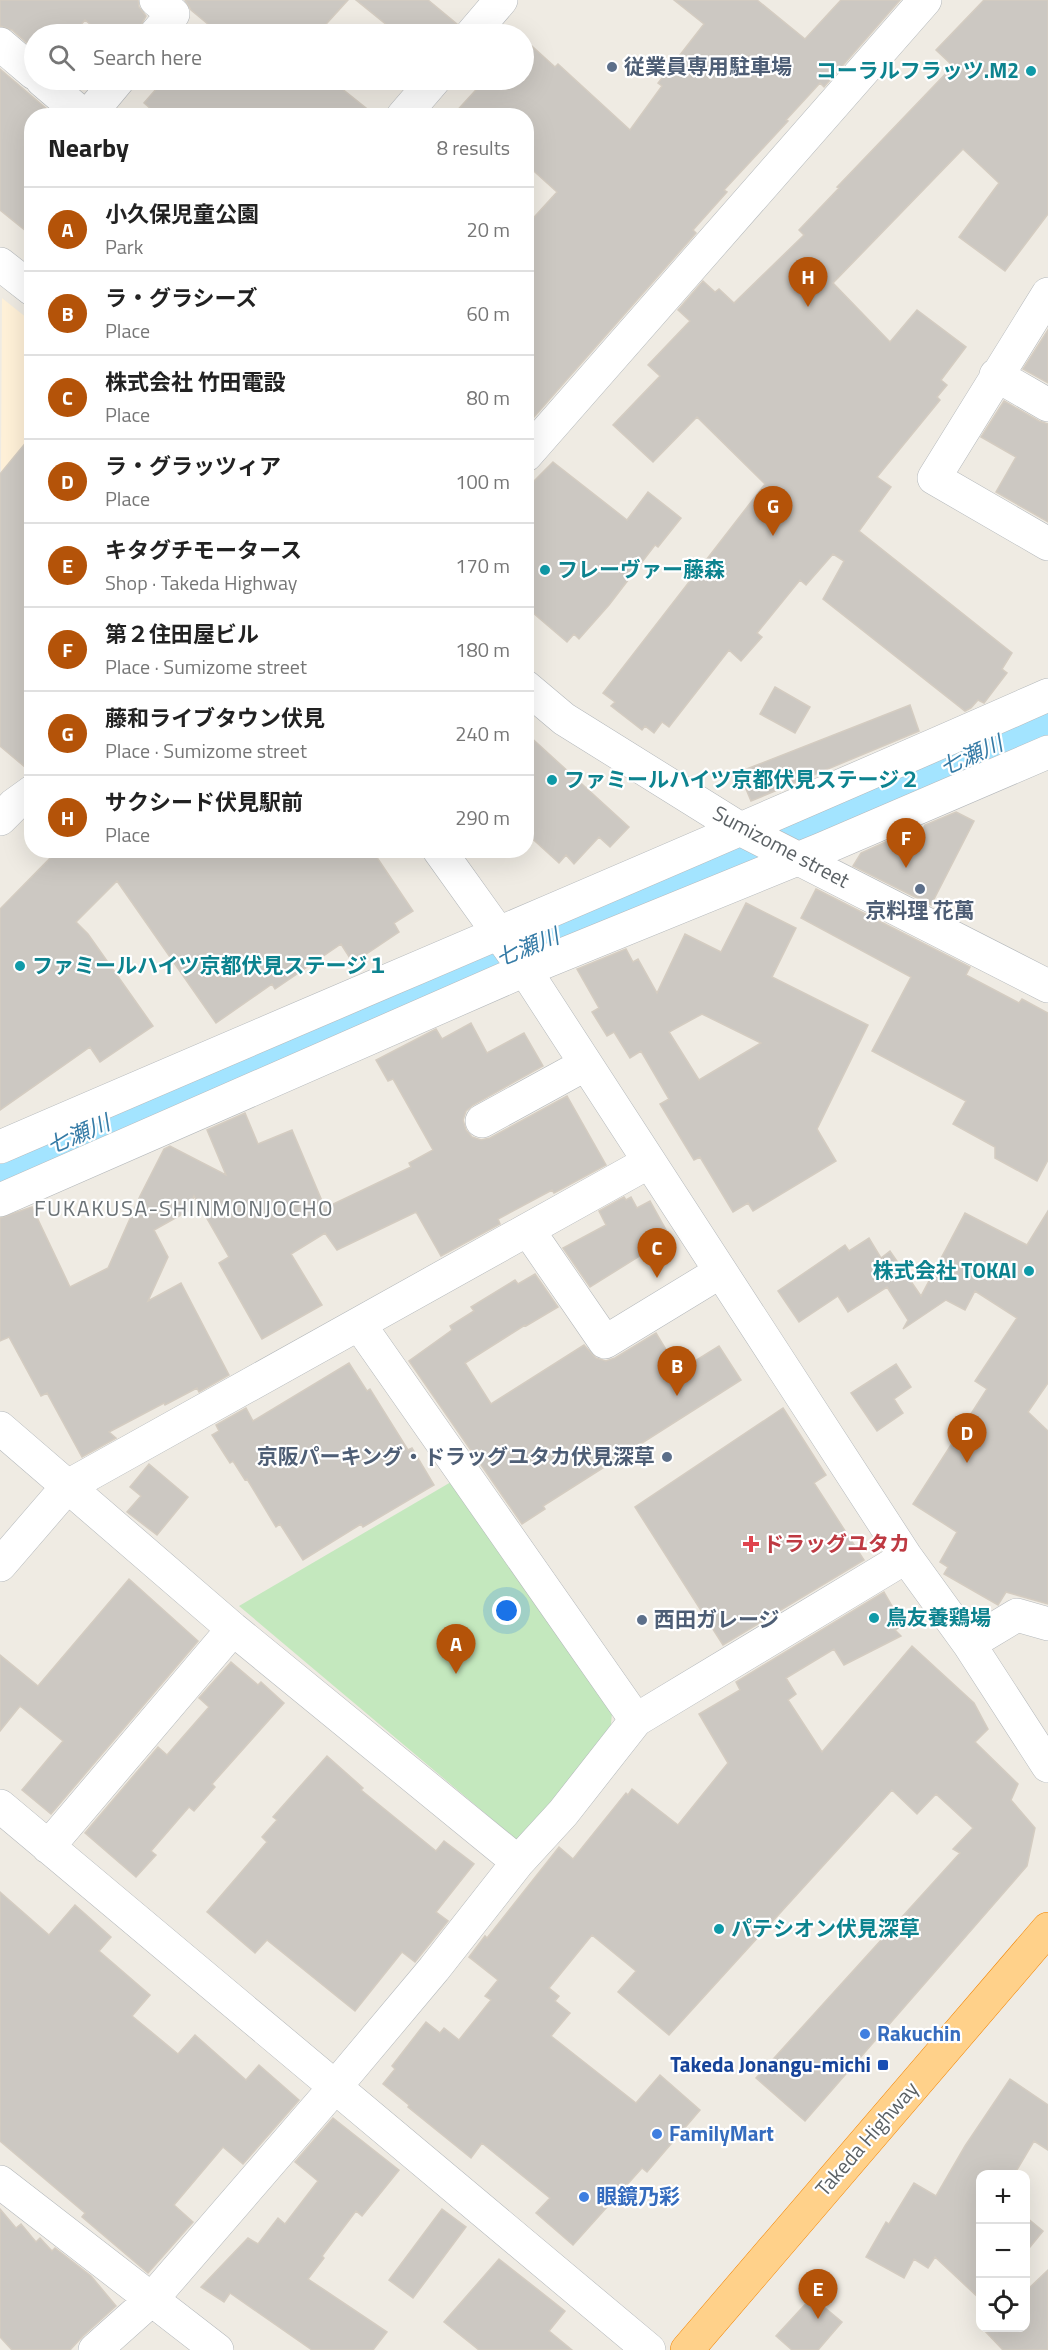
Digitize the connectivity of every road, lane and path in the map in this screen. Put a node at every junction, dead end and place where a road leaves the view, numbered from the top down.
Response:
1 (156, 0) edge
2 (501, 0) edge
3 (925, 0) edge
4 (164, 24) edge
5 (481, 24) edge
6 (0, 44) edge
7 (24, 65) edge
8 (54, 90) edge
9 (109, 90) edge
10 (425, 90) edge
11 (76, 108) edge
12 (93, 108) edge
13 (410, 108) edge
14 (0, 264) edge
15 (24, 283) edge
16 (1048, 294) edge
17 (996, 375) junction
18 (1048, 405) edge
19 (534, 447) edge
20 (1048, 544) edge
21 (534, 694) edge
22 (1048, 695) edge
23 (1048, 752) edge
24 (747, 832) junction
25 (794, 855) junction
26 (445, 858) edge
27 (512, 951) junction
28 (1048, 986) edge
29 (586, 1064) junction
30 (482, 1121) dead end
31 (0, 1146) edge
32 (649, 1162) junction
33 (0, 1200) edge
34 (528, 1230) junction
35 (720, 1272) junction
36 (359, 1324) junction
37 (0, 1428) edge
38 (68, 1486) junction
39 (906, 1557) junction
40 (0, 1564) edge
41 (1048, 1624) edge
42 (233, 1629) junction
43 (969, 1644) junction
44 (636, 1720) junction
45 (1048, 1766) edge
46 (0, 1806) edge
47 (48, 1847) junction
48 (518, 1862) junction
49 (1048, 1929) edge
50 (335, 2087) junction
51 (0, 2182) edge
52 (151, 2300) junction
53 (95, 2350) edge
54 (217, 2350) edge
55 (649, 2350) edge
56 (687, 2350) edge

1 - 4 street
2 - 5 street
3 - 19 street
6 - 7 street
8 - 11 street
9 - 12 street
10 - 13 street
14 - 15 street
16 - 17 street
17 - 18 street
17 - 20 street
21 - 24 street, Sumizome street
22 - 24 street
23 - 25 street
24 - 25 street, Sumizome street
24 - 27 street
25 - 27 street
25 - 28 street, Sumizome street
26 - 27 street
27 - 29 street
27 - 31 street
27 - 33 street
29 - 30 street
29 - 32 street
32 - 34 street
32 - 35 street
34 - 35 street
34 - 36 street
35 - 39 street
36 - 38 street
36 - 44 street
37 - 38 street
38 - 40 street
38 - 42 street
39 - 43 street
39 - 44 street
41 - 43 street
42 - 47 street
42 - 48 street
43 - 45 street
44 - 48 street
46 - 47 street
47 - 50 street
48 - 50 street
49 - 56 highway, Takeda Highway
50 - 52 street
50 - 55 street
51 - 52 street
52 - 53 street
52 - 54 street

